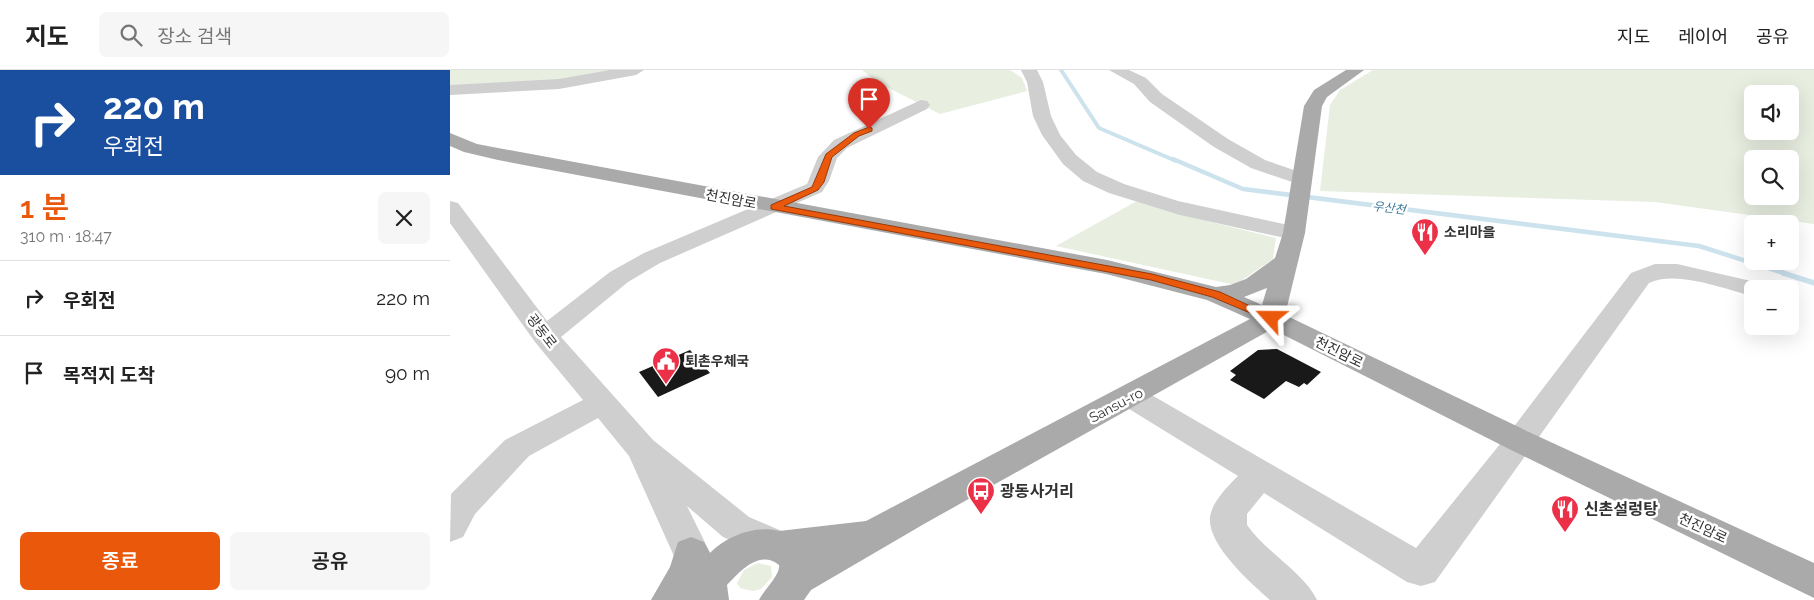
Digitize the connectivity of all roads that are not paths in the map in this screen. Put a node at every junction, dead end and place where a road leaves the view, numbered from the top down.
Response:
1 (636, 70) edge
2 (1029, 70) edge
3 (1117, 70) edge
4 (1356, 70) edge
5 (578, 82) junction
6 (553, 89) dead end
7 (450, 90) edge
8 (922, 105) dead end
9 (450, 139) edge
10 (461, 149) edge
11 (1300, 183) junction
12 (775, 207) junction
13 (450, 208) edge
14 (1295, 228) junction
15 (1288, 260) junction
16 (1744, 286) edge
17 (1216, 294) junction
18 (1271, 318) junction
19 (545, 336) junction
20 (1132, 397) junction
21 (602, 403) junction
22 (1520, 441) junction
23 (641, 448) junction
24 (1261, 474) junction
25 (450, 527) edge
26 (787, 575) edge
27 (1814, 581) edge
28 (698, 589) edge
29 (1297, 600) edge

1 - 5 street
2 - 14 street
3 - 11 street
4 - 11 main road
5 - 6 street
5 - 7 street
8 - 12 street
9 - 10 main road, 천진암로
10 - 12 main road, 천진암로
11 - 14 main road
12 - 17 main road, 천진암로
12 - 19 street
13 - 19 street, 광동로
14 - 15 main road
15 - 17 main road
15 - 18 main road
16 - 22 street
17 - 18 main road, 천진암로
18 - 20 main road, Sansu-ro
18 - 22 main road, 천진암로
19 - 21 street, 광동로
20 - 24 street
20 - 26 main road, Sansu-ro
21 - 23 street, 광동로
21 - 25 street
22 - 24 street
22 - 27 main road, 천진암로
23 - 26 street
23 - 28 street
24 - 29 street
26 - 28 main road, Sansu-ro

